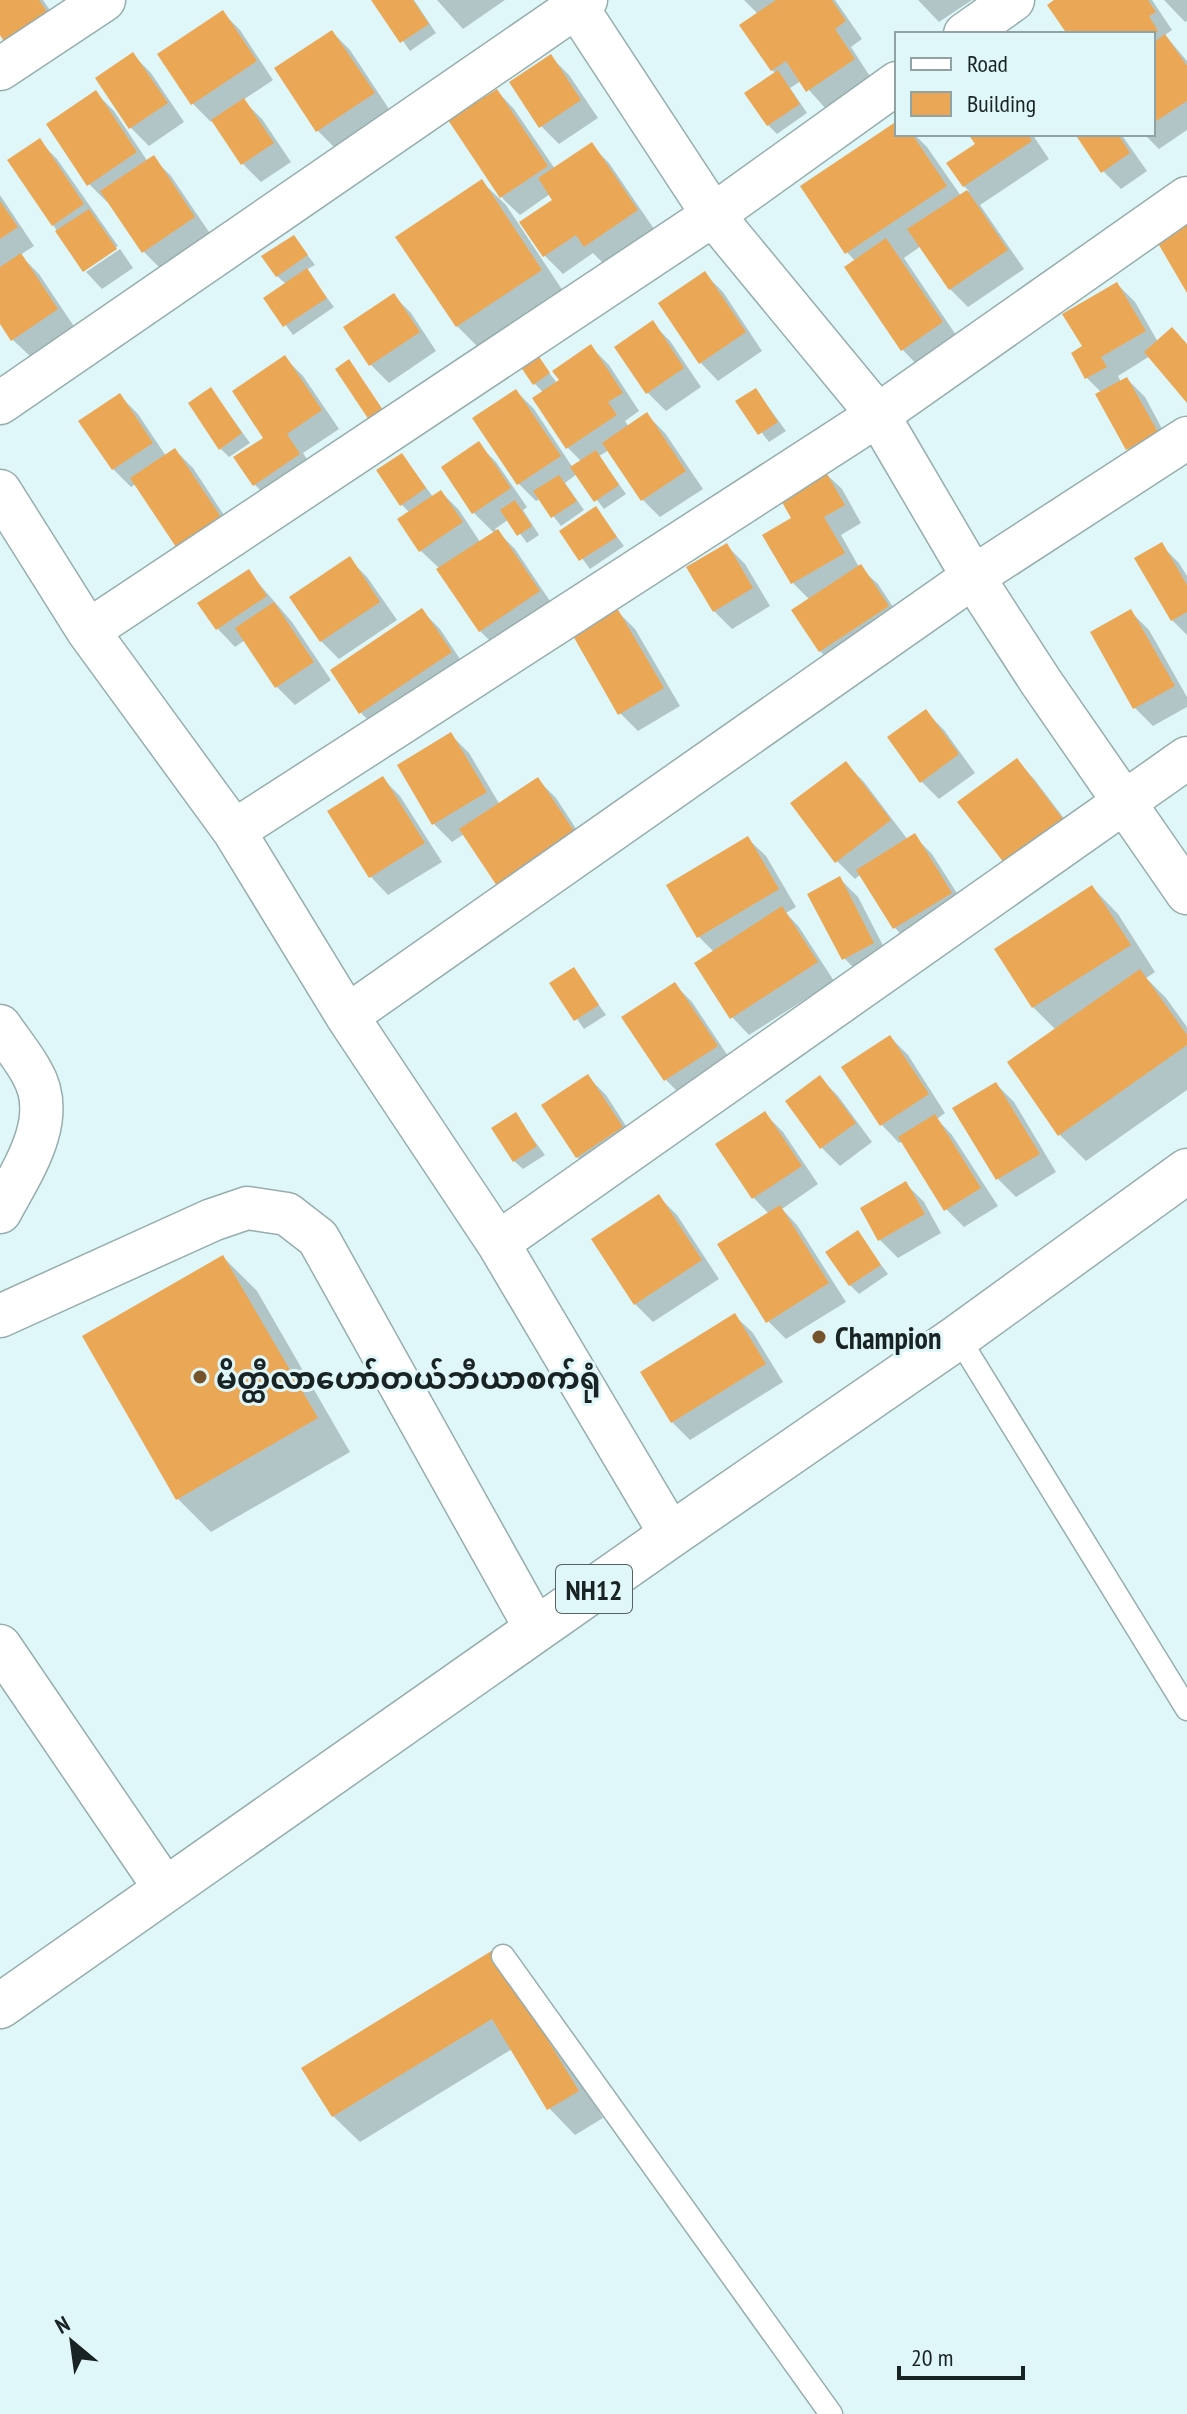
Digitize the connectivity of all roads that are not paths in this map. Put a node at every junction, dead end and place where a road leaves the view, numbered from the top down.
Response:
1 (104, 0) edge
2 (1013, 0) edge
3 (578, 2) edge
4 (968, 32) edge
5 (0, 69) edge
6 (895, 84) edge
7 (1187, 198) edge
8 (713, 215) junction
9 (0, 403) edge
10 (878, 415) junction
11 (1187, 438) edge
12 (0, 491) edge
13 (973, 577) junction
14 (88, 631) junction
15 (1187, 758) edge
16 (1125, 801) junction
17 (234, 831) junction
18 (1187, 893) edge
19 (347, 1016) junction
20 (0, 1026) edge
21 (1187, 1171) edge
22 (0, 1212) edge
23 (498, 1243) junction
24 (0, 1316) edge
25 (958, 1337) junction
26 (671, 1535) junction
27 (536, 1629) junction
28 (0, 1646) edge
29 (1187, 1709) edge
30 (166, 1890) junction
31 (503, 1956) dead end
32 (0, 2006) edge
33 (831, 2414) edge

1 - 5 street
2 - 4 street
3 - 8 street
3 - 9 street
6 - 8 street
7 - 10 street
8 - 10 street
8 - 14 street
10 - 13 street
10 - 17 street
11 - 13 street
12 - 14 street
13 - 16 street
13 - 19 street
14 - 17 street
15 - 16 street
16 - 18 street
16 - 23 street
17 - 19 street
19 - 23 street
20 - 22 street
21 - 25 highway, NH12
23 - 26 street
24 - 27 street
25 - 26 highway, NH12
25 - 29 lane
26 - 27 highway, NH12
27 - 30 highway, NH12
28 - 30 street
30 - 32 highway, NH12
31 - 33 lane

